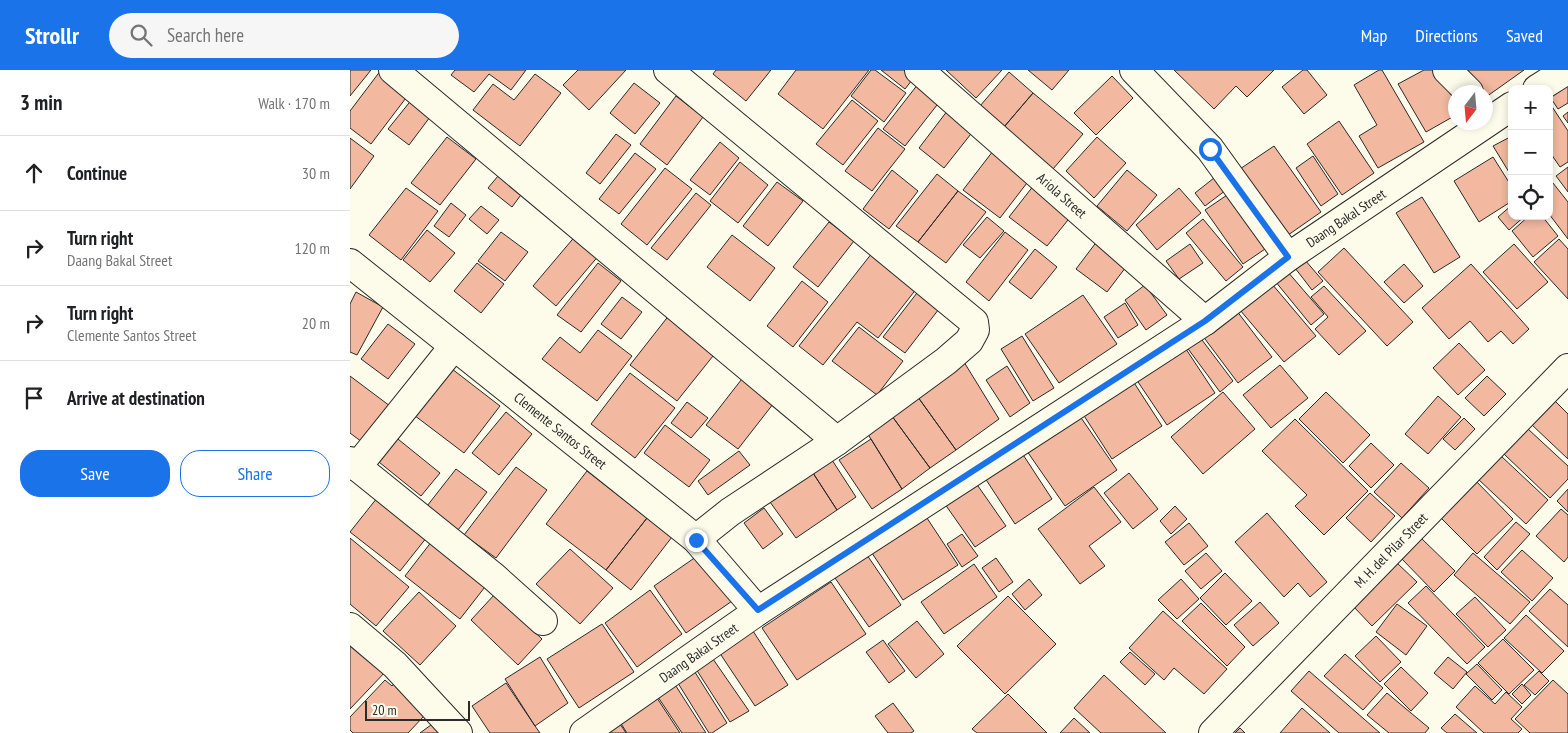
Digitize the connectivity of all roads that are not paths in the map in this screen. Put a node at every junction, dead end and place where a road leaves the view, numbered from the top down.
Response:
1 (393, 70) edge
2 (668, 70) edge
3 (919, 70) edge
4 (1134, 70) edge
5 (1447, 70) edge
6 (1567, 70) edge
7 (1462, 85) edge
8 (1543, 85) edge
9 (1497, 111) edge
10 (1288, 257) junction
11 (350, 263) edge
12 (1205, 321) junction
13 (454, 346) junction
14 (1568, 368) edge
15 (837, 441) junction
16 (354, 464) edge
17 (696, 540) junction
18 (758, 610) junction
19 (544, 621) dead end
20 (350, 627) edge
21 (458, 733) edge
22 (584, 733) edge
23 (1213, 733) edge

1 - 15 street
2 - 15 street
3 - 12 street, Ariola Street
4 - 10 street
5 - 7 street
6 - 8 street
9 - 10 street, Daang Bakal Street
10 - 12 street, Daang Bakal Street
11 - 13 street, Clemente Santos Street
12 - 18 street, Daang Bakal Street
13 - 16 street
13 - 17 street, Clemente Santos Street
14 - 23 street, M. H. del Pilar Street
15 - 17 street
16 - 19 street
17 - 18 street, Clemente Santos Street
18 - 22 street, Daang Bakal Street
20 - 21 street

